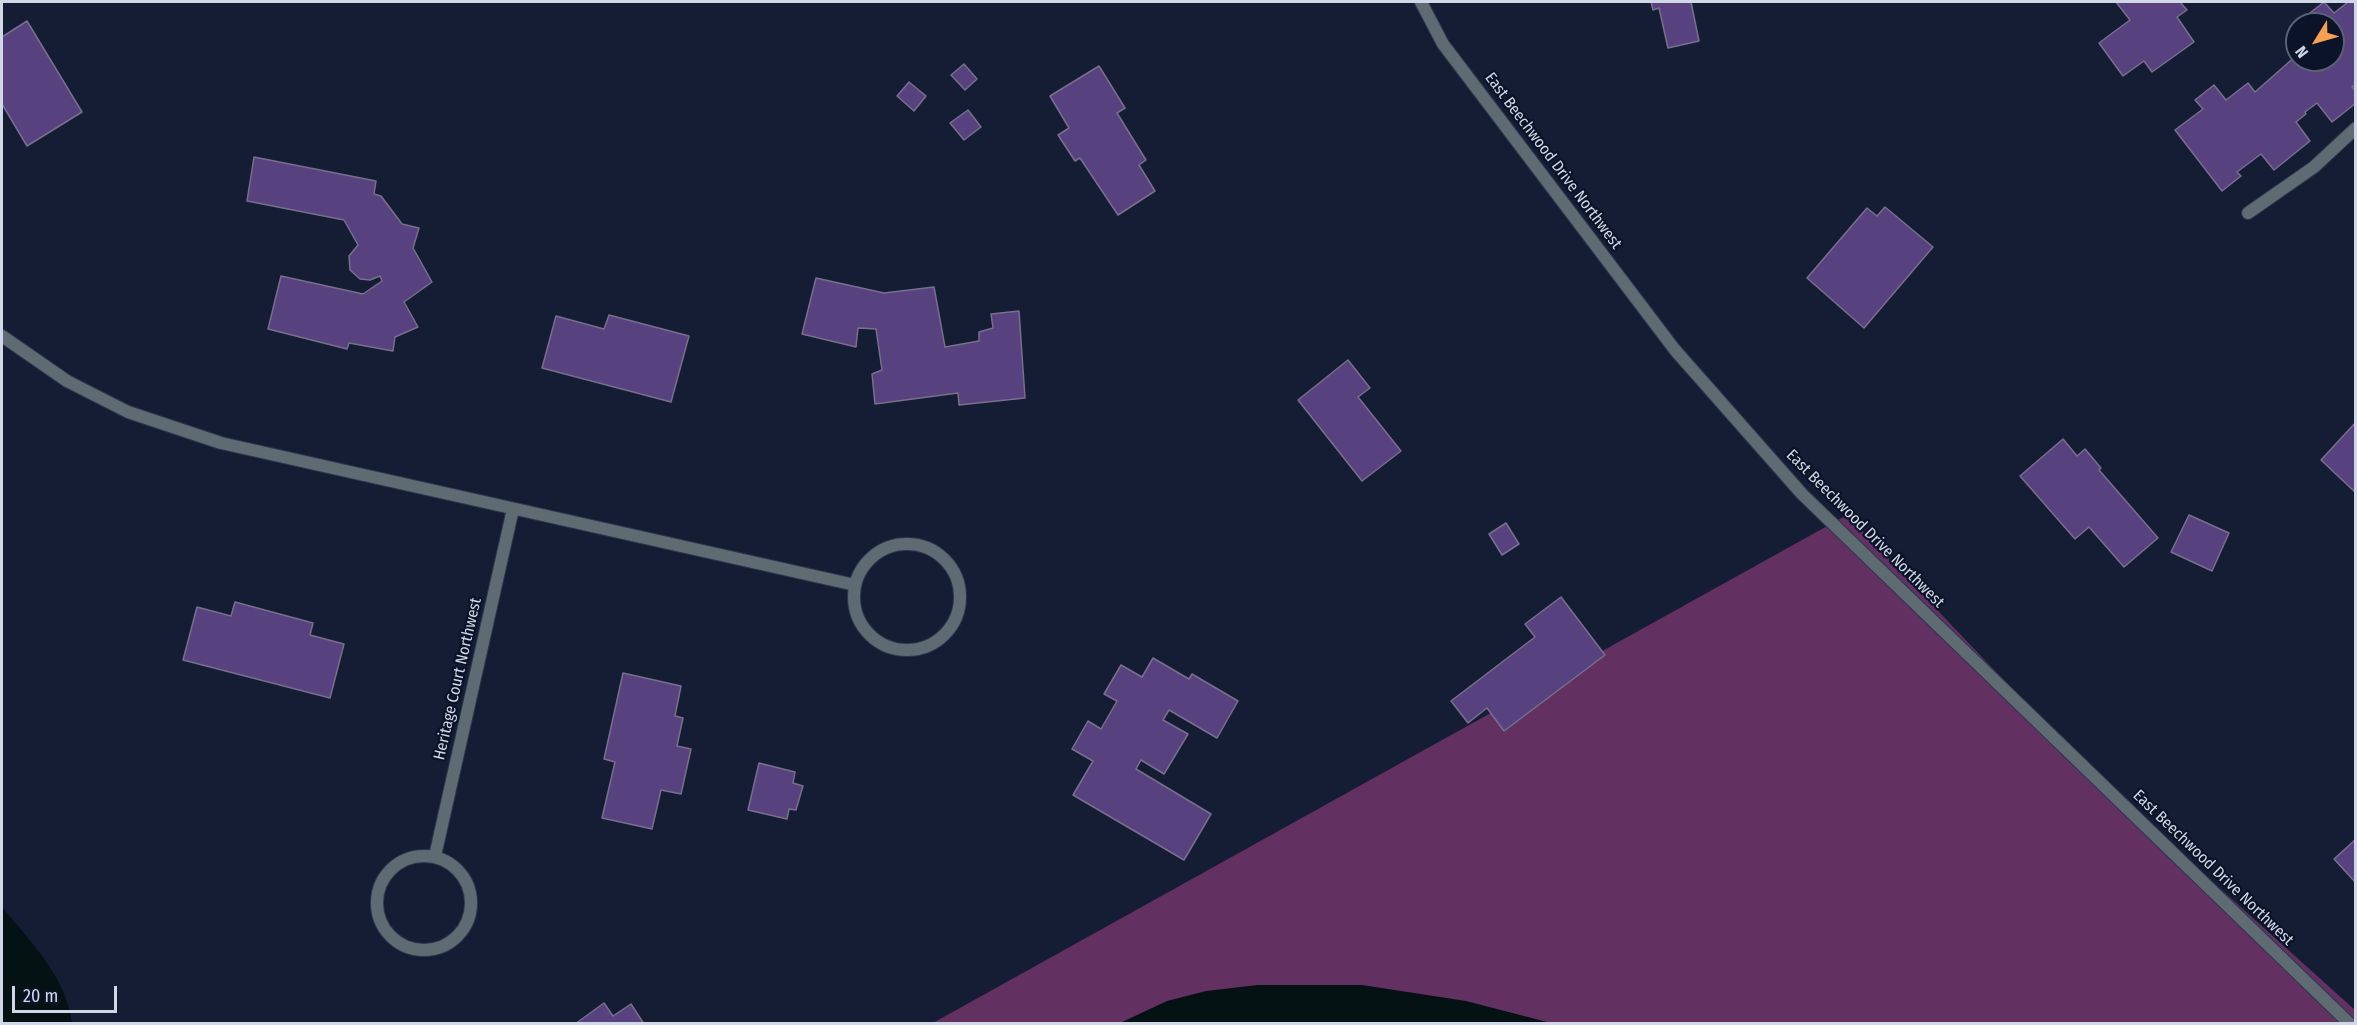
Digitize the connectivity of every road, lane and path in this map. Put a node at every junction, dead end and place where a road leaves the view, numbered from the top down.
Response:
1 (1421, 2) edge
2 (2355, 128) edge
3 (2248, 213) dead end
4 (2, 336) edge
5 (513, 509) junction
6 (855, 585) junction
7 (435, 856) junction
8 (2350, 1023) edge

1 - 8 street, East Beechwood Drive Northwest
2 - 3 street
4 - 5 street
5 - 6 street
5 - 7 street, Heritage Court Northwest
6 - 6 street
7 - 7 street

